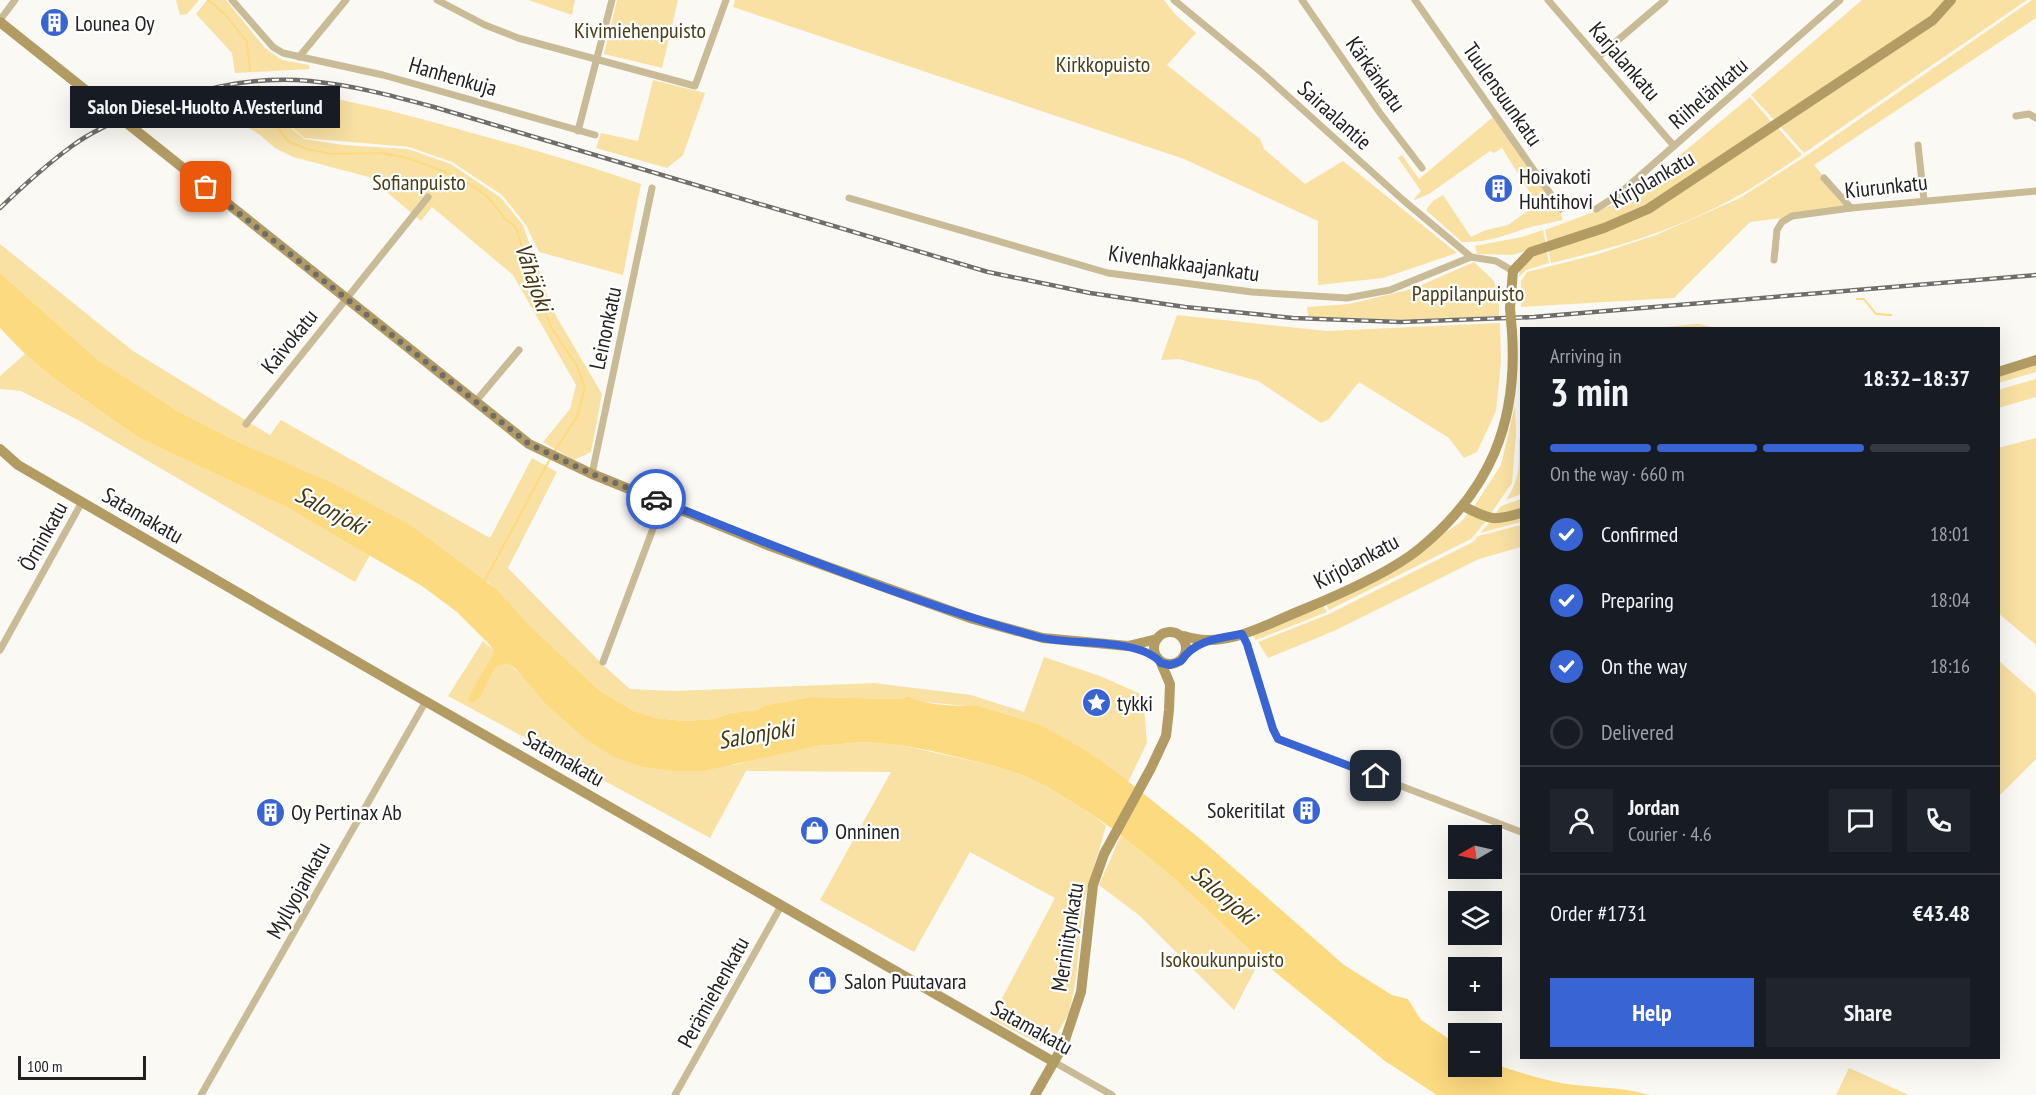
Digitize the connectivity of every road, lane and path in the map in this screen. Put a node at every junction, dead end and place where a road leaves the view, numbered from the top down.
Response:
1 (15, 0) edge
2 (232, 0) edge
3 (346, 0) edge
4 (437, 0) edge
5 (612, 0) edge
6 (726, 0) edge
7 (1174, 0) edge
8 (1302, 0) edge
9 (1414, 0) edge
10 (1548, 0) edge
11 (1665, 0) edge
12 (1840, 0) edge
13 (1951, 0) edge
14 (0, 21) edge
15 (299, 57) junction
16 (1598, 57) junction
17 (597, 60) junction
18 (2016, 116) dead end
19 (2036, 118) edge
20 (579, 131) junction
21 (595, 135) dead end
22 (1918, 144) dead end
23 (1674, 147) junction
24 (1422, 168) dead end
25 (1824, 178) dead end
26 (652, 188) dead end
27 (2036, 191) edge
28 (428, 197) dead end
29 (849, 198) dead end
30 (1924, 200) junction
31 (1851, 208) junction
32 (1561, 209) dead end
33 (1596, 209) dead end
34 (1471, 257) junction
35 (1774, 260) dead end
36 (1514, 271) junction
37 (346, 298) junction
38 (519, 350) dead end
39 (2036, 360) edge
40 (2000, 371) edge
41 (476, 401) junction
42 (246, 424) dead end
43 (0, 449) edge
44 (592, 474) junction
45 (82, 502) junction
46 (663, 502) junction
47 (1463, 506) junction
48 (1520, 513) edge
49 (1242, 634) junction
50 (1184, 636) junction
51 (1156, 639) junction
52 (1207, 640) junction
53 (1128, 646) junction
54 (0, 650) edge
55 (1183, 657) junction
56 (1158, 659) junction
57 (603, 662) dead end
58 (1170, 684) junction
59 (426, 701) junction
60 (1520, 832) edge
61 (782, 906) junction
62 (1054, 1062) junction
63 (201, 1095) edge
64 (675, 1095) edge
65 (1035, 1095) edge
66 (1112, 1095) edge

1 - 14 street
2 - 15 street, Hanhenkuja
3 - 15 street
4 - 17 street
5 - 17 street
6 - 17 street
7 - 34 street, Sairaalantie
8 - 24 street, Kärkänkatu
9 - 32 street, Tuulensuunkatu
10 - 16 street, Karjalankatu
11 - 16 street
12 - 23 street, Riihelänkatu
13 - 36 street, Kirjolankatu
14 - 37 street
15 - 20 street, Hanhenkuja
16 - 23 street, Karjalankatu
17 - 20 street
18 - 19 street
20 - 21 street, Hanhenkuja
22 - 30 street
23 - 33 street, Riihelänkatu
25 - 31 street
26 - 44 street, Leinonkatu
27 - 30 street, Kiurunkatu
28 - 37 street, Kaivokatu
29 - 34 street, Kivenhakkaajankatu
30 - 31 street, Kiurunkatu
31 - 35 street, Kiurunkatu
34 - 36 street
36 - 47 street, Kirjolankatu, bridge
37 - 41 street
37 - 42 street, Kaivokatu
38 - 41 street
39 - 40 street
41 - 44 street
43 - 45 street, Satamakatu
44 - 46 street
45 - 54 street, Örninkatu
45 - 59 street, Satamakatu
46 - 53 street
46 - 57 street
47 - 48 street
47 - 49 street, Kirjolankatu
49 - 52 street, Kirjolankatu
49 - 60 street
50 - 51 street
50 - 52 street, Kirjolankatu
50 - 55 street
51 - 53 street
51 - 56 street
52 - 55 street, Kirjolankatu
53 - 56 street
55 - 56 street
55 - 58 street, Meriniitynkatu
56 - 58 street, Meriniitynkatu
58 - 62 street, Meriniitynkatu
59 - 61 street, Satamakatu
59 - 63 street, Myllyojankatu
61 - 62 street, Satamakatu
61 - 64 street, Perämiehenkatu
62 - 65 street, Meriniitynkatu
62 - 66 street, Satamakatu

